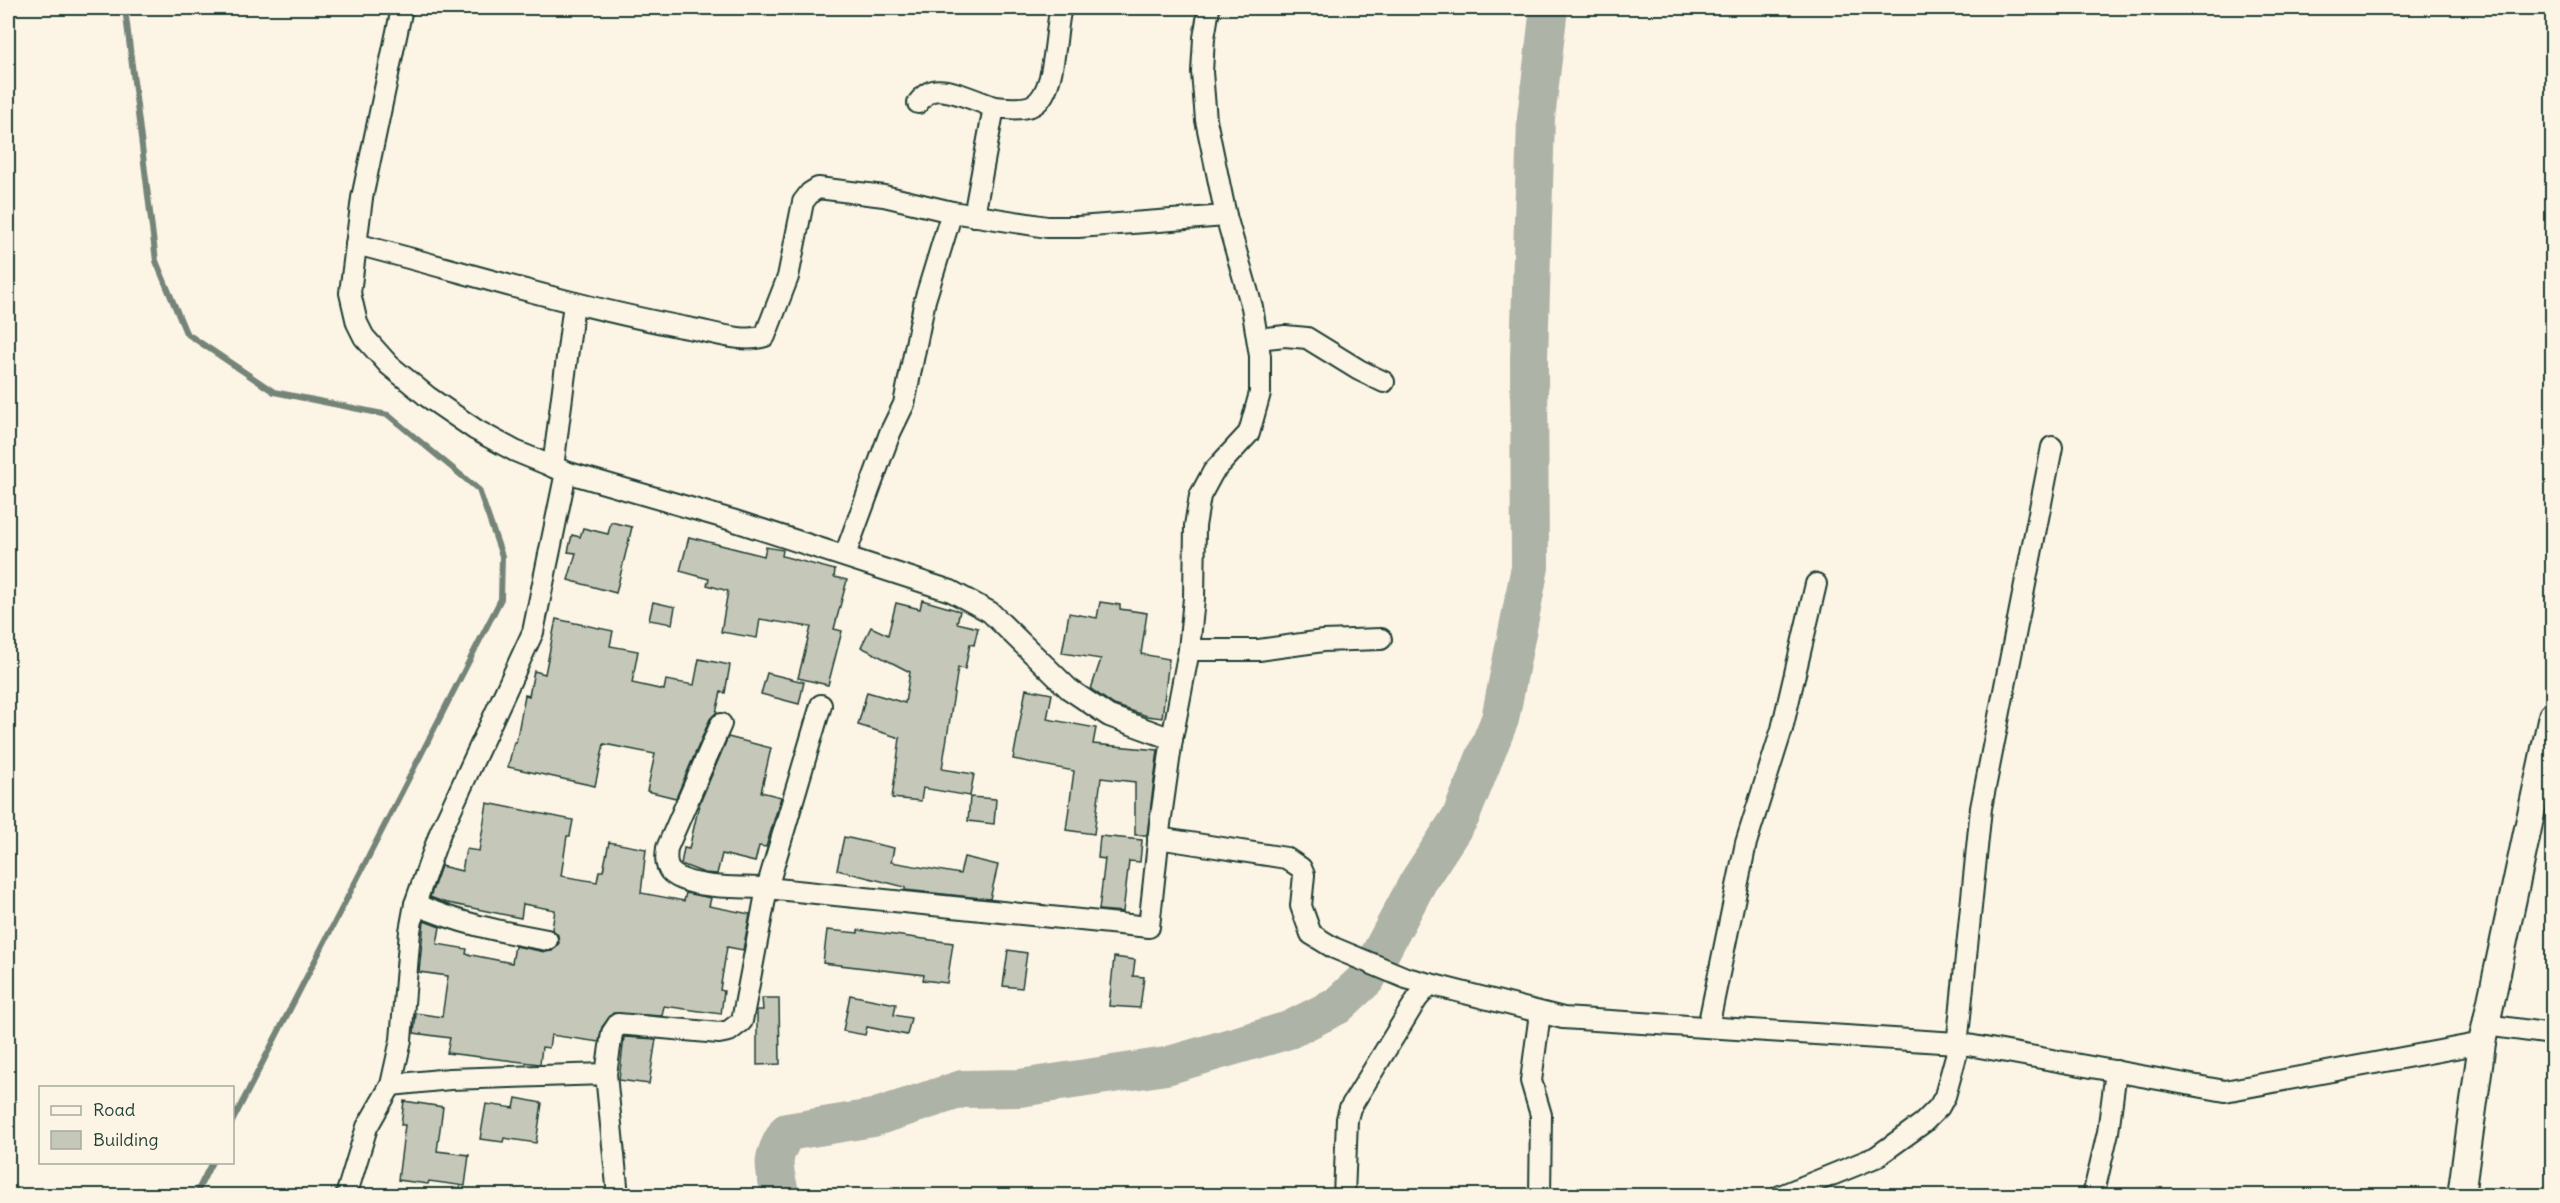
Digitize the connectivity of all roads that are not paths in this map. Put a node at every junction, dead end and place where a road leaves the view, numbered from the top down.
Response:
1 (402, 8) edge
2 (1061, 8) edge
3 (1209, 8) edge
4 (918, 103) dead end
5 (994, 107) junction
6 (952, 213) junction
7 (974, 216) junction
8 (1226, 216) junction
9 (356, 244) junction
10 (574, 303) junction
11 (1258, 339) junction
12 (1384, 382) dead end
13 (2052, 447) dead end
14 (560, 470) junction
15 (845, 555) junction
16 (1816, 584) dead end
17 (1381, 639) dead end
18 (1189, 650) junction
19 (821, 705) dead end
20 (2553, 716) edge
21 (721, 724) dead end
22 (1172, 740) junction
23 (1158, 838) junction
24 (767, 888) junction
25 (416, 904) junction
26 (547, 940) dead end
27 (1430, 984) junction
28 (1540, 1013) junction
29 (1708, 1027) junction
30 (2484, 1034) junction
31 (2553, 1034) edge
32 (1957, 1043) junction
33 (2116, 1071) junction
34 (606, 1074) junction
35 (391, 1084) junction
36 (346, 1196) edge
37 (618, 1196) edge
38 (1344, 1196) edge
39 (1540, 1196) edge
40 (1780, 1196) edge
41 (2092, 1196) edge
42 (2461, 1196) edge

1 - 9 street
2 - 5 street
3 - 8 street
4 - 5 street
5 - 7 street
6 - 7 street
6 - 10 street
6 - 15 street
7 - 8 street
8 - 11 street
9 - 10 street
9 - 14 street
10 - 14 street
11 - 12 street
11 - 18 street
13 - 32 street
14 - 15 street
14 - 25 street
15 - 22 street
16 - 29 street
17 - 18 street
18 - 22 street
19 - 24 street
20 - 30 street
21 - 24 street
22 - 23 street
23 - 24 street
23 - 27 street
24 - 34 street
25 - 26 street
25 - 35 street
27 - 28 street
27 - 38 street
28 - 29 street
28 - 39 street
29 - 32 street
30 - 31 street
30 - 33 street
30 - 42 street
32 - 33 street
32 - 40 street
33 - 41 street
34 - 35 street
34 - 37 street
35 - 36 street

